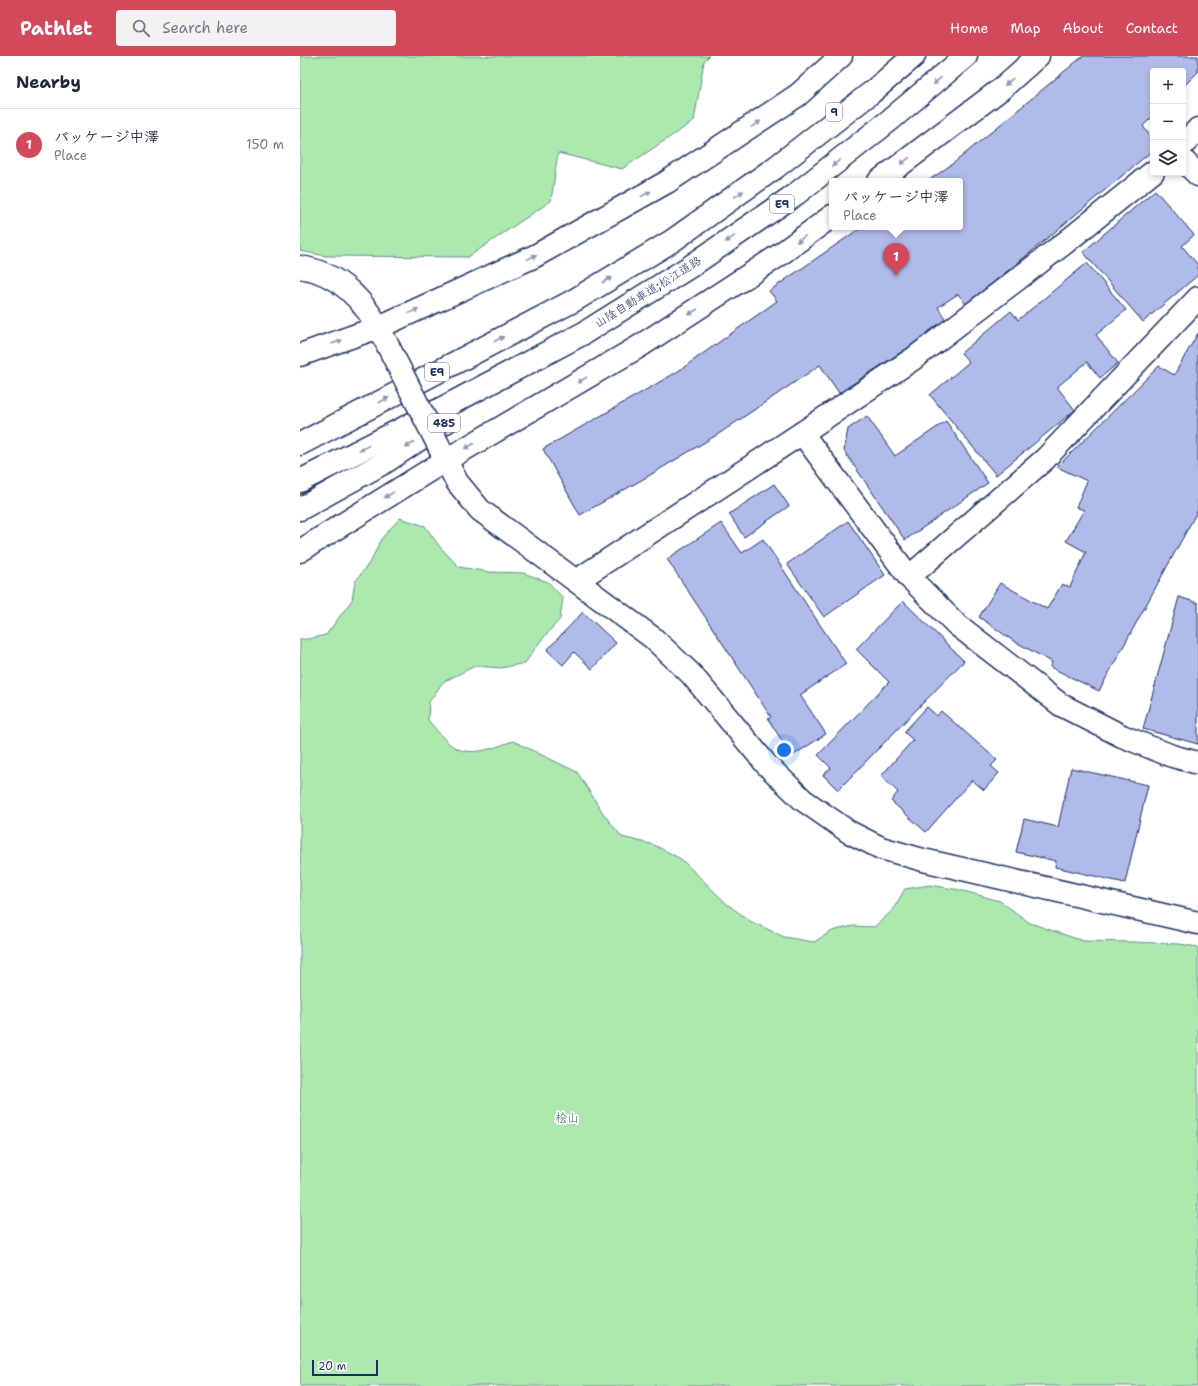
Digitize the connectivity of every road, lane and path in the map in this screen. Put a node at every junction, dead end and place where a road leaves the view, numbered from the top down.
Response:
1 (841, 56) edge
2 (893, 56) edge
3 (914, 56) edge
4 (966, 56) edge
5 (1038, 56) edge
6 (1198, 130) edge
7 (1186, 143) edge
8 (1186, 163) edge
9 (776, 167) junction
10 (1150, 174) edge
11 (1198, 175) edge
12 (882, 178) edge
13 (829, 218) edge
14 (300, 267) edge
15 (1198, 298) edge
16 (584, 332) junction
17 (383, 336) junction
18 (300, 355) edge
19 (802, 434) junction
20 (300, 444) edge
21 (442, 453) junction
22 (300, 481) edge
23 (300, 509) edge
24 (300, 551) edge
25 (910, 577) junction
26 (576, 581) junction
27 (1198, 763) edge
28 (1198, 923) edge

17 -> 1 main road
2 - 9 main road, 9
3 - 9 main road, E9
4 -> 16 main road, 山陰自動車道;松江道路 / E9
5 -> 12 main road
6 - 7 main road
8 - 11 main road
20 -> 9 main road, E9
10 - 19 main road
13 -> 21 main road
14 - 17 main road
15 - 25 main road
16 -> 22 main road, 山陰自動車道;松江道路 / E9
16 -> 23 main road, 485
18 -> 17 main road
17 - 21 main road, bridge
19 - 25 main road
19 - 26 main road
21 -> 24 main road
21 - 26 main road
25 - 27 main road
26 - 28 main road

